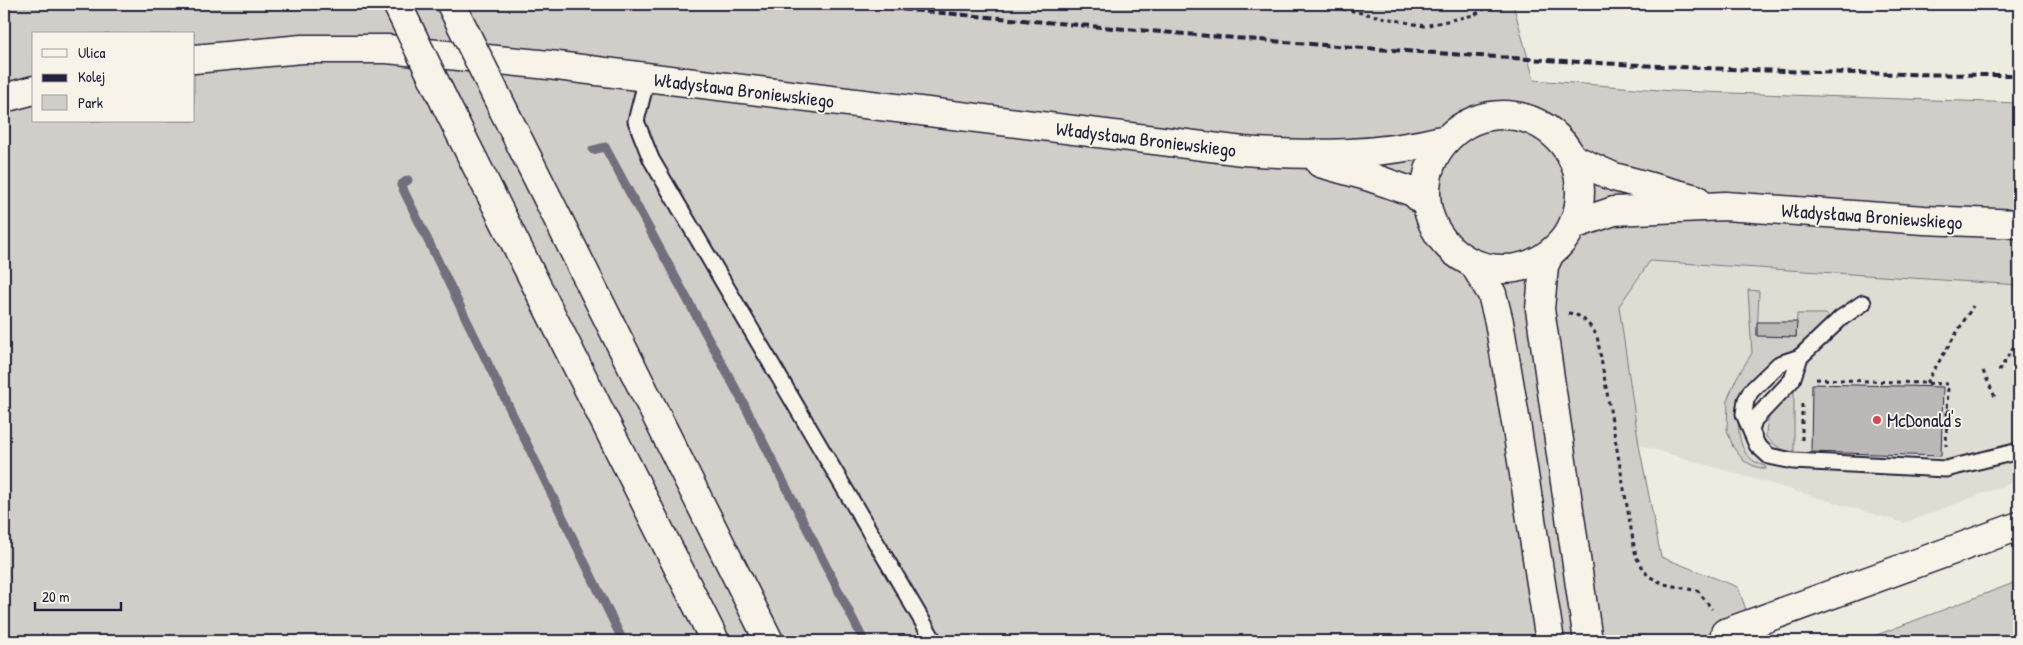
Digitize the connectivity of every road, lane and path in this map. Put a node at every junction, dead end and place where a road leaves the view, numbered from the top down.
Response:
1 (397, 4) edge
2 (452, 4) edge
3 (1319, 4) edge
4 (1492, 4) edge
5 (195, 59) edge
6 (647, 78) junction
7 (32, 91) edge
8 (4, 98) edge
9 (1446, 139) junction
10 (1292, 155) junction
11 (1572, 158) junction
12 (1426, 204) junction
13 (1725, 206) junction
14 (2019, 224) edge
15 (1573, 225) junction
16 (1549, 255) junction
17 (1474, 264) junction
18 (1863, 303) dead end
19 (1973, 306) dead end
20 (1560, 313) dead end
21 (2019, 338) edge
22 (1800, 357) junction
23 (1983, 371) dead end
24 (1999, 371) dead end
25 (1808, 379) dead end
26 (1926, 382) junction
27 (1802, 392) dead end
28 (1996, 399) dead end
29 (1947, 411) junction
30 (1954, 411) dead end
31 (1751, 430) junction
32 (2019, 451) edge
33 (1802, 461) junction
34 (1946, 469) junction
35 (2019, 526) edge
36 (1718, 637) edge
37 (715, 641) edge
38 (769, 641) edge
39 (934, 641) edge
40 (1550, 641) edge
41 (1588, 641) edge

1 - 37 main road, bridge
2 - 38 main road, bridge
3 - 4 path
5 - 6 main road, Władysława Broniewskiego
6 - 10 main road, Władysława Broniewskiego
6 - 39 lane
7 - 8 main road
9 - 10 main road, Władysława Broniewskiego
9 - 11 main road, Władysława Broniewskiego
9 - 12 main road, Władysława Broniewskiego
10 - 12 main road, Władysława Broniewskiego
11 - 13 main road, Władysława Broniewskiego
11 - 15 main road, Władysława Broniewskiego
12 - 17 main road, Władysława Broniewskiego
13 - 14 main road, Władysława Broniewskiego
13 - 15 main road, Władysława Broniewskiego
15 - 16 main road, Władysława Broniewskiego
16 - 17 main road, Władysława Broniewskiego
16 - 41 main road
17 - 40 main road
18 - 22 lane
19 - 26 path
20 - 36 path
21 - 24 path
22 - 31 lane
22 - 31 lane
23 - 28 path
25 - 26 path
26 - 29 path
27 - 33 path
29 - 30 path
29 - 34 path
31 - 33 lane
32 - 34 lane
33 - 34 lane
35 - 36 main road

